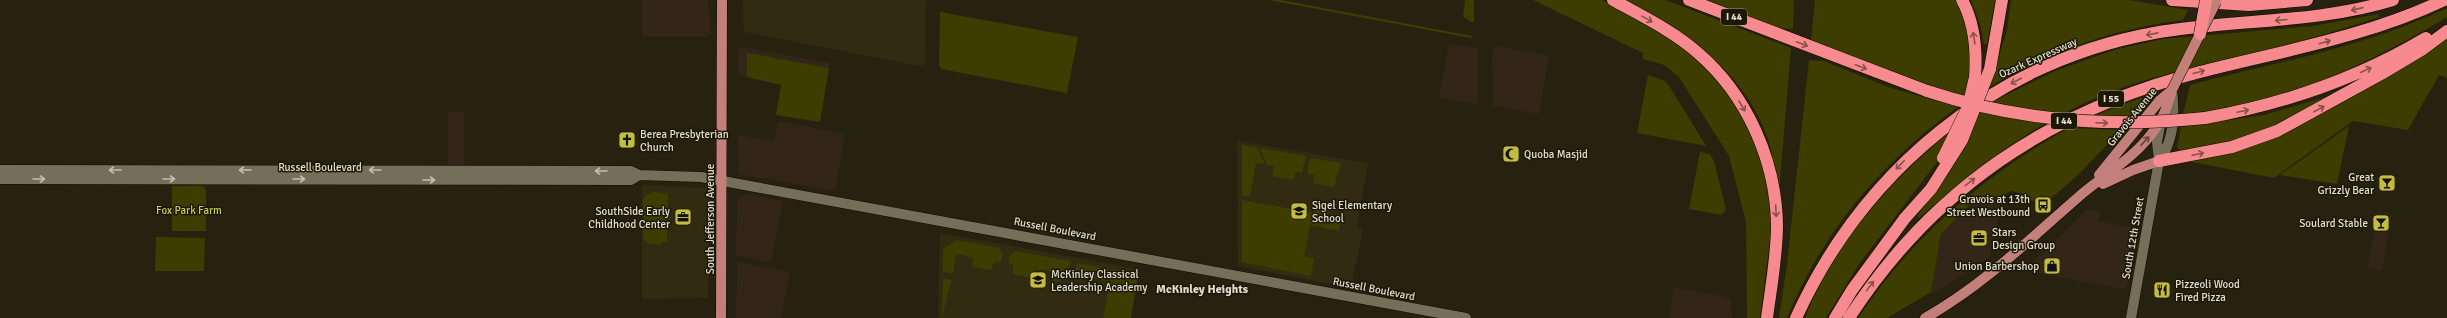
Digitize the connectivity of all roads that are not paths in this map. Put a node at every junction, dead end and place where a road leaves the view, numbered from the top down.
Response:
1 (722, 0) edge
2 (1613, 0) edge
3 (1689, 0) edge
4 (1962, 0) edge
5 (2002, 0) edge
6 (2172, 0) edge
7 (2206, 0) edge
8 (2218, 0) edge
9 (2307, 0) edge
10 (2393, 0) edge
11 (2444, 0) edge
12 (2249, 5) junction
13 (2447, 26) edge
14 (2447, 31) edge
15 (2200, 34) junction
16 (2172, 90) junction
17 (2162, 118) junction
18 (2159, 161) junction
19 (0, 170) edge
20 (639, 175) junction
21 (0, 179) edge
22 (722, 180) junction
23 (2083, 193) junction
24 (1905, 218) junction
25 (721, 318) edge
26 (1466, 318) edge
27 (1767, 318) edge
28 (1796, 318) edge
29 (1835, 318) edge
30 (1849, 318) edge
31 (1926, 318) edge
32 (2131, 318) edge

1 - 22 main road, South Jefferson Avenue
2 -> 27 highway
3 -> 13 highway, I 44, bridge
24 -> 4 highway, bridge
5 - 24 highway, bridge
6 - 12 highway
7 - 15 highway, bridge
8 - 12 highway
8 - 15 main road, bridge
9 - 12 highway
10 -> 28 highway, Ozark Expressway
30 -> 11 highway, I 55
18 -> 14 highway
15 - 16 main road, bridge
16 - 17 main road, Gravois Avenue
16 - 18 main road
16 - 23 main road, Gravois Avenue
17 - 18 main road
23 -> 17 main road, Gravois Avenue
18 - 23 main road
18 - 32 main road, South 12th Street
20 -> 19 main road, Russell Boulevard
21 -> 20 main road, Russell Boulevard
20 - 22 main road, Russell Boulevard
22 - 25 main road, South Jefferson Avenue
22 - 26 main road, Russell Boulevard
23 - 31 main road, Gravois Avenue
24 - 29 highway

